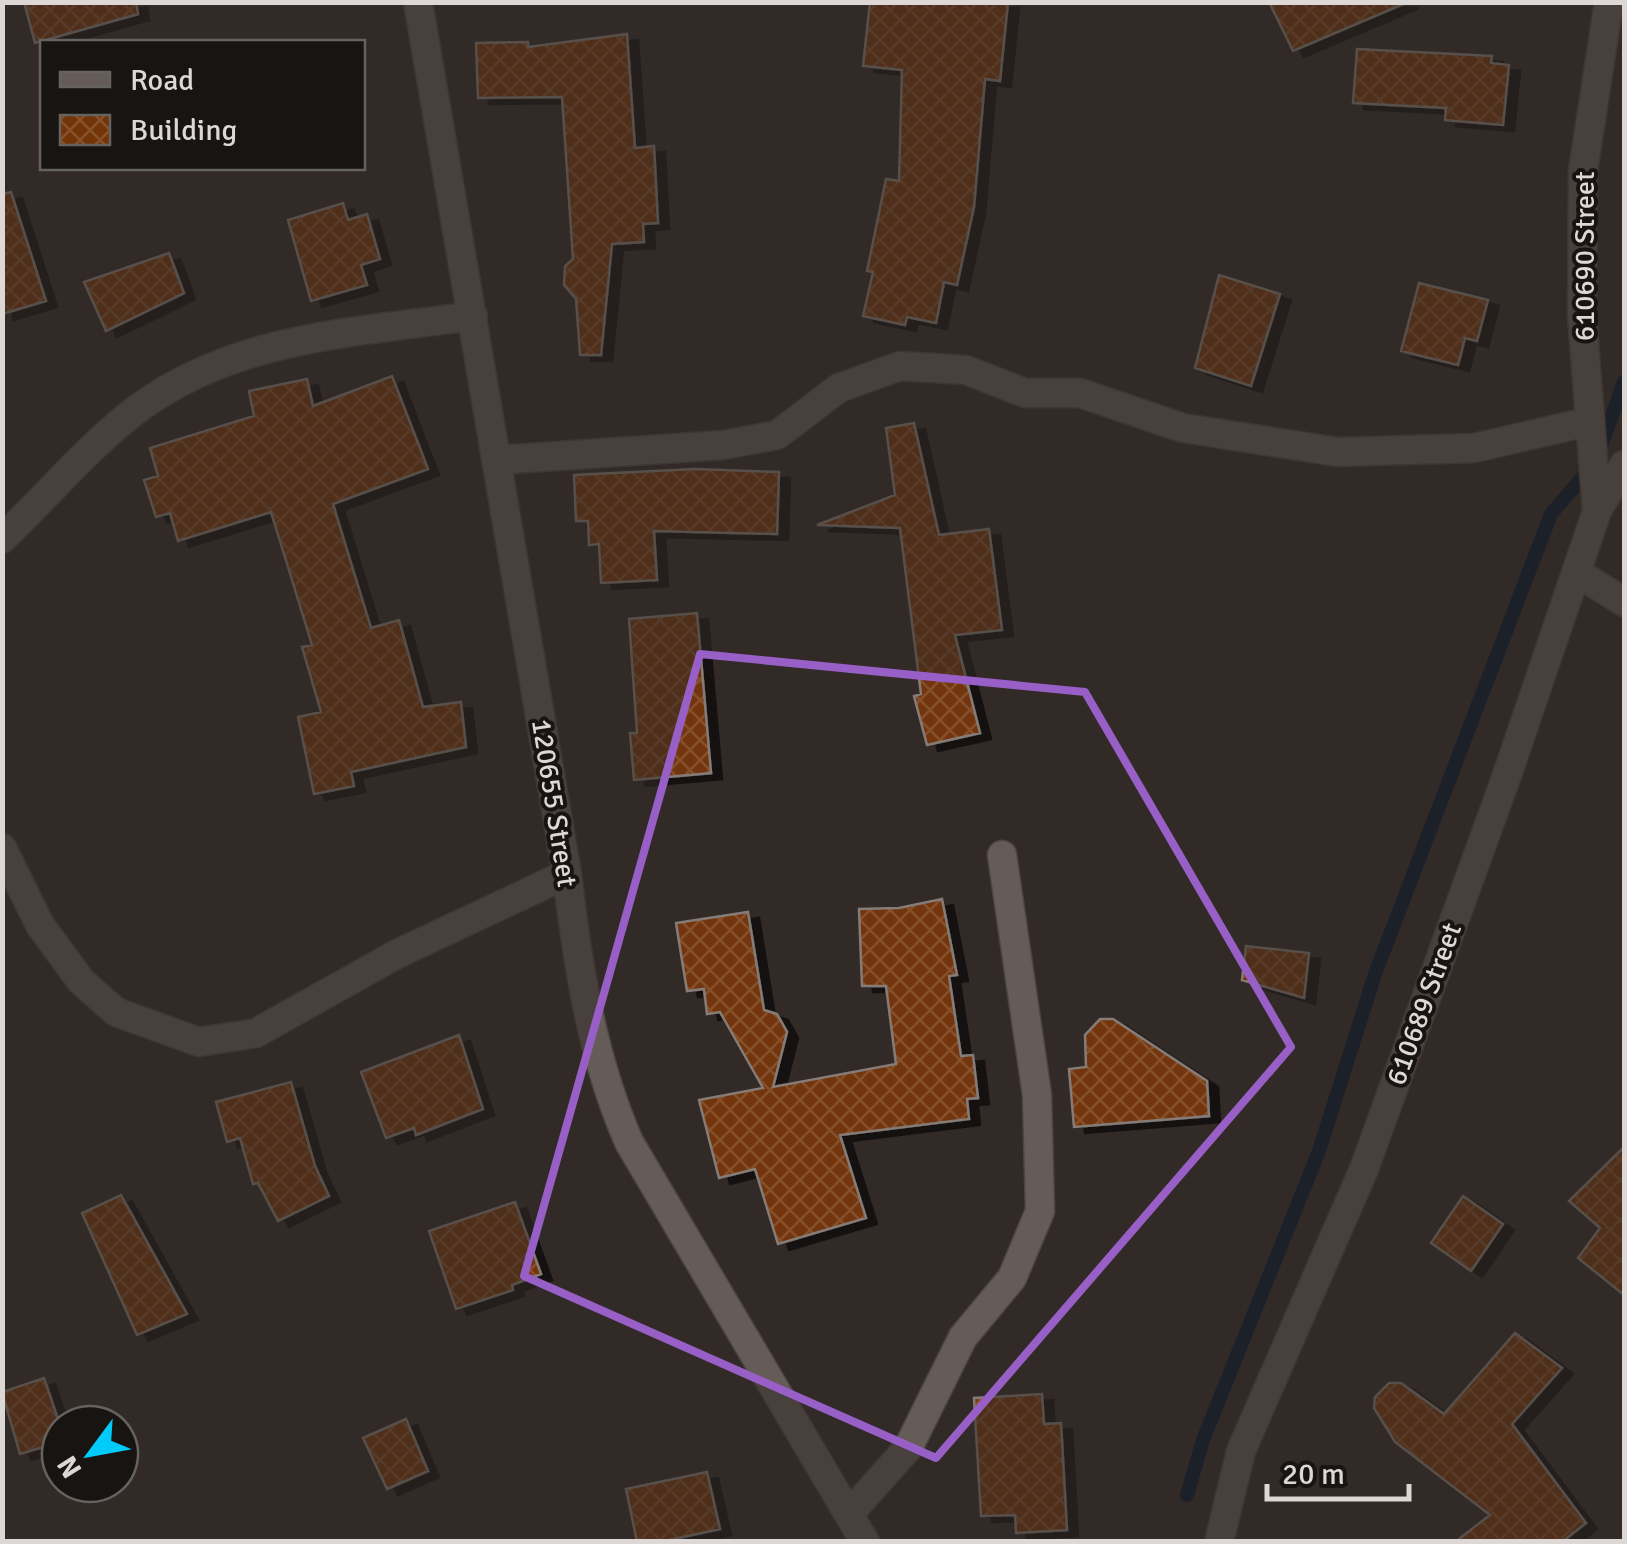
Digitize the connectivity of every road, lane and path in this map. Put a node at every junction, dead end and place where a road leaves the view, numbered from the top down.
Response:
1 (418, 2) edge
2 (1608, 2) edge
3 (474, 316) junction
4 (1588, 422) junction
5 (496, 460) junction
6 (1624, 466) edge
7 (1597, 511) junction
8 (2, 538) edge
9 (1576, 572) junction
10 (1624, 602) edge
11 (2, 848) edge
12 (1002, 855) dead end
13 (567, 874) junction
14 (849, 1514) junction
15 (865, 1542) edge
16 (1219, 1542) edge

1 - 3 street, 120655 Street
2 - 4 street, 610690 Street
3 - 5 street, 120655 Street
3 - 8 street
4 - 5 street
4 - 7 street, 610690 Street
5 - 13 street, 120655 Street
6 - 7 street, 610689 Street
7 - 9 street, 610689 Street
9 - 10 street
9 - 16 street, 610689 Street
11 - 13 street
12 - 14 street
13 - 14 street, 120655 Street
14 - 15 street, 120655 Street

